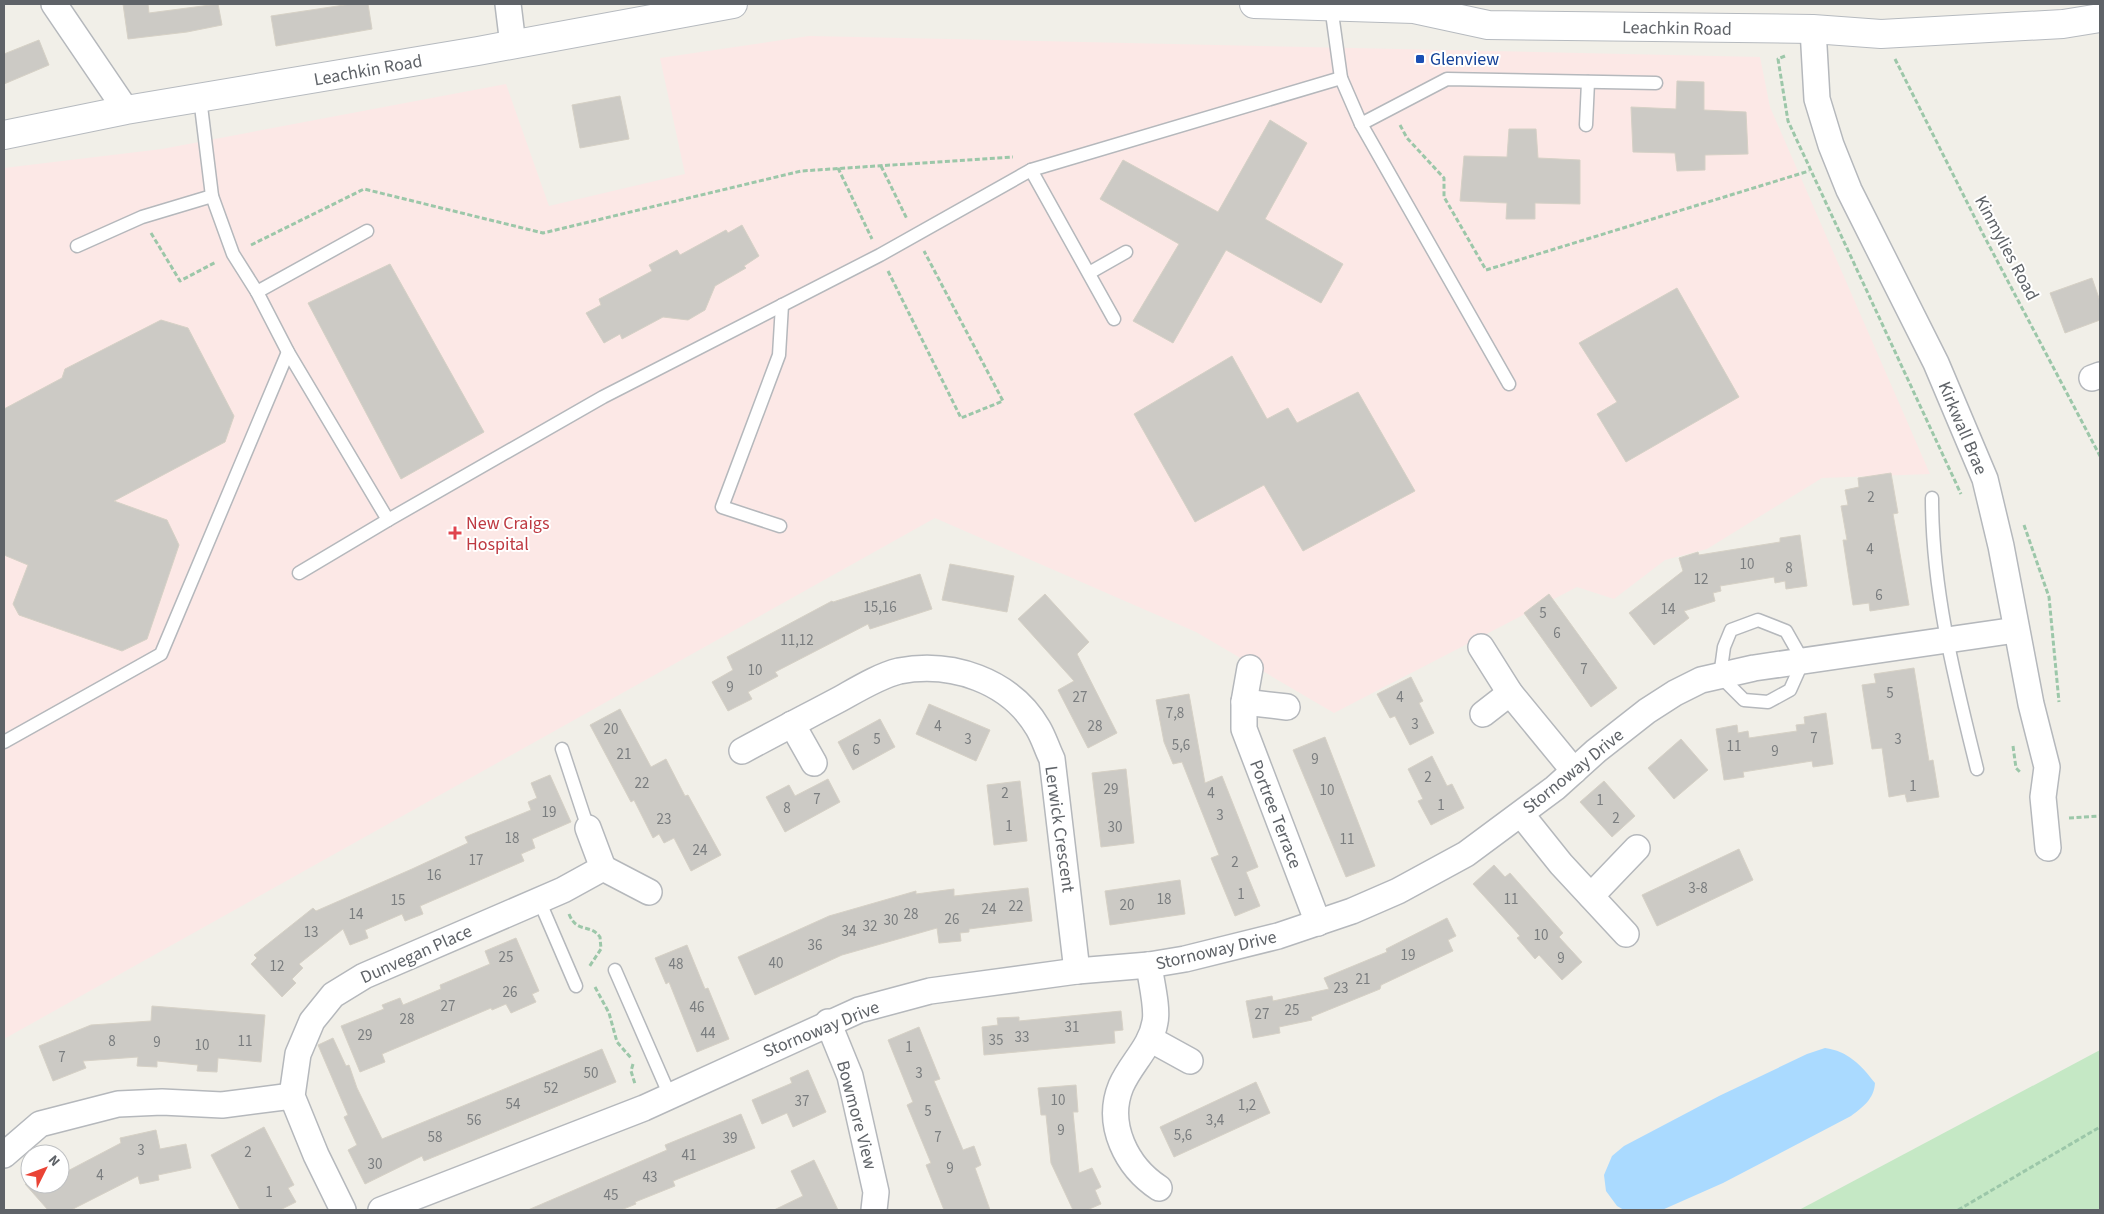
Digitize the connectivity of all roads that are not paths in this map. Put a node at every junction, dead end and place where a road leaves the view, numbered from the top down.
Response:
1 (54, 4) edge
2 (508, 4) edge
3 (733, 4) edge
4 (1254, 4) edge
5 (1331, 6) junction
6 (1414, 6) edge
7 (2100, 18) edge
8 (1813, 37) junction
9 (513, 45) junction
10 (1341, 78) junction
11 (1588, 82) junction
12 (1656, 83) dead end
13 (200, 98) junction
14 (126, 110) junction
15 (1361, 124) junction
16 (1586, 125) dead end
17 (4, 135) edge
18 (1030, 170) junction
19 (212, 196) junction
20 (367, 230) dead end
21 (77, 246) dead end
22 (1126, 252) dead end
23 (1088, 273) junction
24 (257, 292) junction
25 (782, 305) junction
26 (1114, 319) dead end
27 (288, 352) junction
28 (1509, 384) dead end
29 (1932, 498) dead end
30 (388, 520) junction
31 (780, 526) dead end
32 (299, 573) dead end
33 (2016, 630) junction
34 (1946, 641) junction
35 (1481, 647) dead end
36 (1803, 661) junction
37 (1250, 668) dead end
38 (1720, 676) junction
39 (1510, 693) junction
40 (1244, 702) junction
41 (1287, 707) dead end
42 (1483, 714) dead end
43 (792, 724) junction
44 (4, 742) edge
45 (562, 749) dead end
46 (742, 751) dead end
47 (814, 763) dead end
48 (1977, 770) dead end
49 (1574, 771) junction
50 (1521, 814) junction
51 (588, 828) joint
52 (1637, 848) dead end
53 (2048, 848) dead end
54 (603, 868) junction
55 (648, 892) dead end
56 (1590, 896) junction
57 (539, 900) junction
58 (1318, 923) junction
59 (1626, 934) dead end
60 (1149, 965) junction
61 (616, 970) dead end
62 (1077, 971) junction
63 (576, 986) dead end
64 (828, 1022) junction
65 (1150, 1039) junction
66 (1190, 1061) dead end
67 (292, 1096) junction
68 (670, 1096) junction
69 (4, 1155) edge
70 (1160, 1188) dead end
71 (343, 1210) edge
72 (381, 1210) edge
73 (874, 1210) edge

1 - 14 street
2 - 9 street
3 - 9 street, Leachkin Road
4 - 5 street, Leachkin Road
5 - 6 street, Leachkin Road
5 - 10 lane
6 - 8 street, Leachkin Road
7 - 8 street, Leachkin Road
8 - 33 street, Kirkwall Brae
9 - 13 street, Leachkin Road
10 - 15 lane
10 - 18 lane
11 - 12 lane
11 - 15 lane
11 - 16 lane
13 - 14 street, Leachkin Road
13 - 19 lane
14 - 17 street, Leachkin Road
15 - 28 lane
18 - 23 lane
18 - 25 lane
19 - 21 lane
19 - 24 lane
20 - 24 lane
22 - 23 lane
23 - 26 lane
24 - 27 lane
25 - 30 lane
25 - 31 lane
27 - 30 lane
27 - 44 lane
29 - 34 lane
30 - 32 lane
33 - 34 street, Stornoway Drive
33 - 53 street, Kirkwall Brae
34 - 36 street, Stornoway Drive
34 - 48 lane
35 - 39 street
36 - 38 street, Stornoway Drive
36 - 38 lane
36 - 38 lane
37 - 40 street, Portree Terrace
38 - 49 street, Stornoway Drive
39 - 42 street
39 - 49 street
40 - 41 street
40 - 58 street, Portree Terrace
43 - 46 street, Lerwick Crescent
43 - 47 street
43 - 62 street, Lerwick Crescent
45 - 51 lane
49 - 50 street, Stornoway Drive
50 - 56 street
50 - 58 street, Stornoway Drive
51 - 54 street
52 - 56 street
54 - 55 street
54 - 57 street, Dunvegan Place
56 - 59 street
57 - 63 lane
57 - 67 street, Dunvegan Place
58 - 60 street, Stornoway Drive
60 - 62 street, Stornoway Drive
60 - 65 street
61 - 68 lane
62 - 64 street, Stornoway Drive
64 - 68 street, Stornoway Drive
64 - 73 street, Bowmore View
65 - 66 street
65 - 70 street
67 - 69 street
67 - 71 street
68 - 72 street, Stornoway Drive

